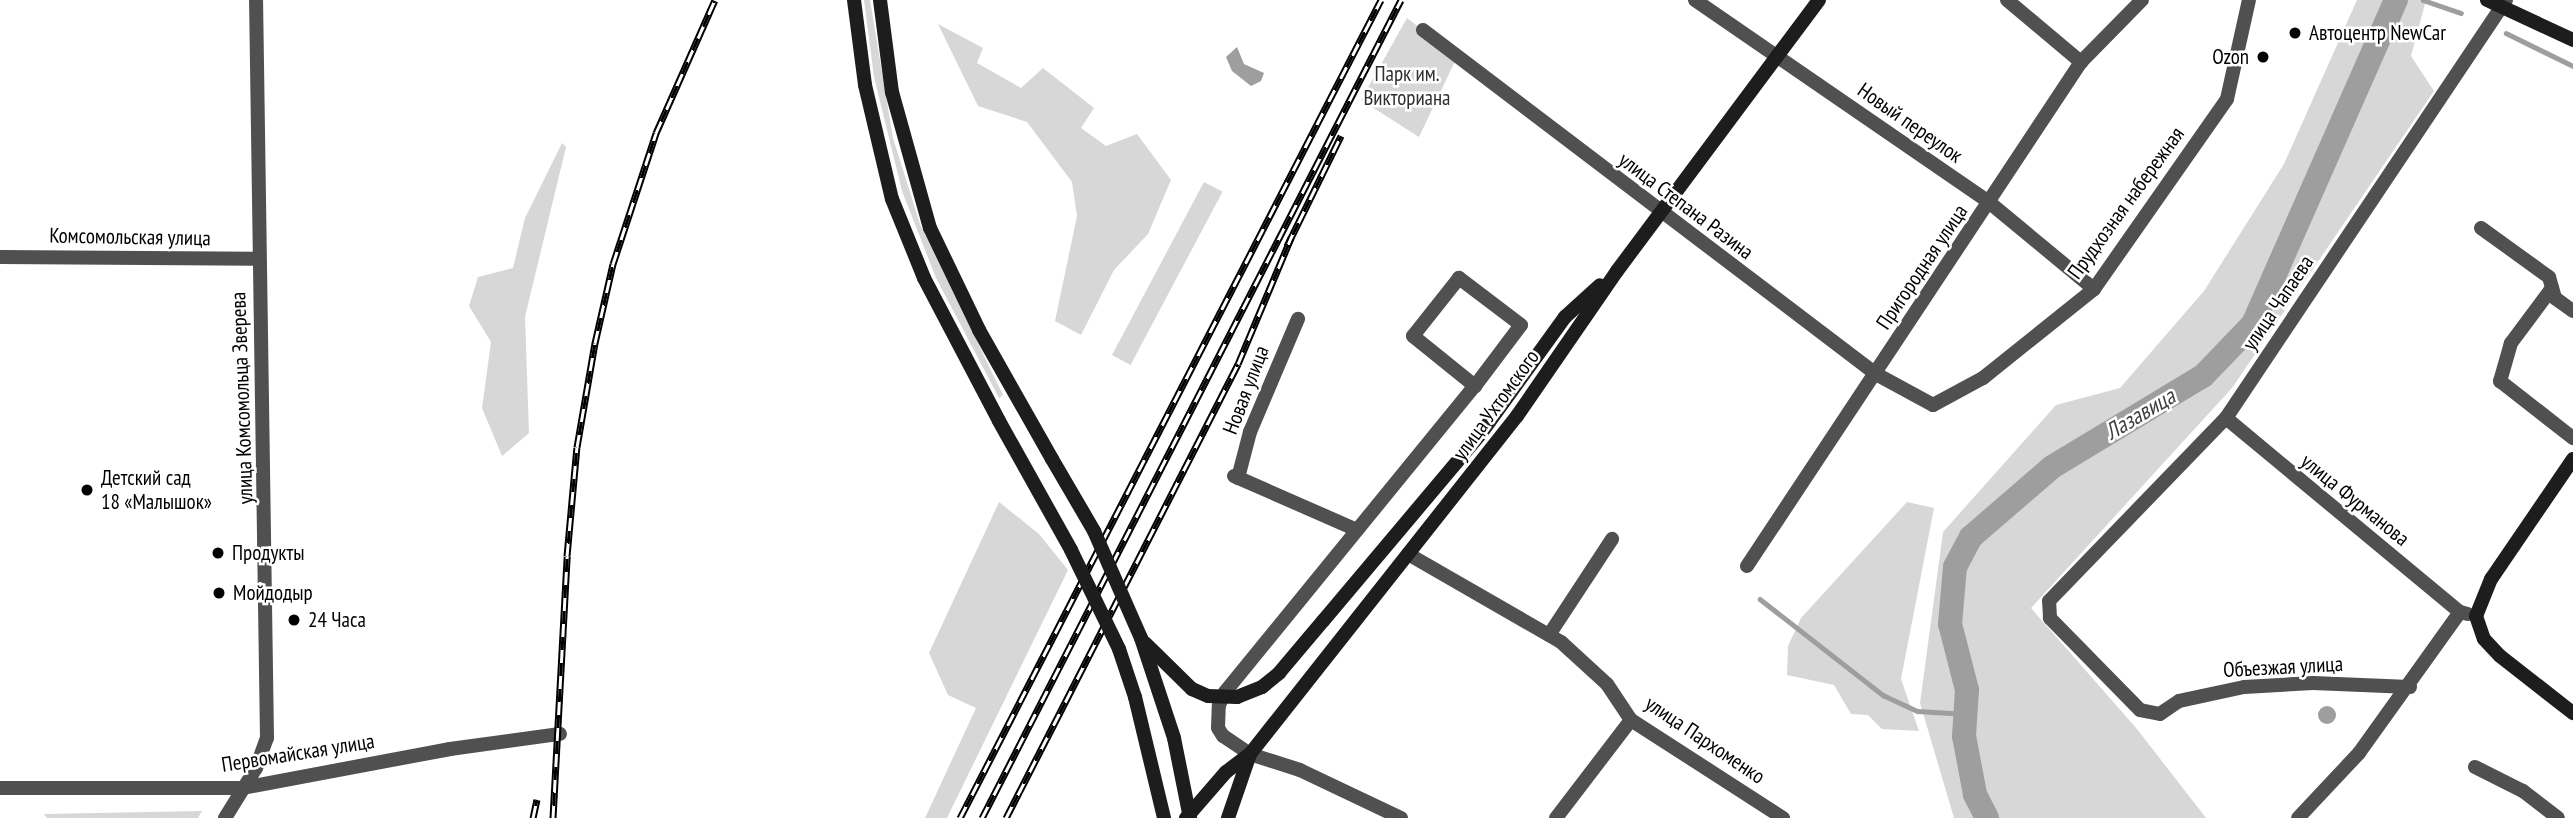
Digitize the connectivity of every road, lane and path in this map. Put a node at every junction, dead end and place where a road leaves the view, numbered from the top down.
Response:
1 (256, 0) edge
2 (854, 0) edge
3 (880, 0) edge
4 (1695, 0) edge
5 (1819, 0) edge
6 (2007, 0) edge
7 (2141, 0) edge
8 (2249, 0) edge
9 (2487, 0) edge
10 (2505, 3) edge
11 (1423, 30) dead end
12 (2573, 40) edge
13 (1776, 57) junction
14 (2081, 62) junction
15 (1990, 204) junction
16 (1660, 213) junction
17 (2481, 228) dead end
18 (0, 257) edge
19 (259, 259) junction
20 (1616, 271) junction
21 (2552, 288) junction
22 (2094, 289) junction
23 (2573, 311) edge
24 (1298, 319) dead end
25 (1876, 374) junction
26 (1475, 386) junction
27 (1933, 405) joint
28 (2226, 418) junction
29 (2573, 438) edge
30 (2573, 459) edge
31 (1357, 530) junction
32 (1612, 539) dead end
33 (1408, 554) junction
34 (1747, 566) dead end
35 (2049, 601) joint
36 (2460, 611) junction
37 (2476, 616) junction
38 (1549, 635) junction
39 (1141, 638) junction
40 (2410, 687) junction
41 (2573, 713) edge
42 (1630, 720) junction
43 (560, 734) dead end
44 (1250, 754) junction
45 (2475, 767) dead end
46 (0, 788) edge
47 (242, 788) junction
48 (225, 818) edge
49 (1164, 818) edge
50 (1188, 818) edge
51 (1228, 818) edge
52 (1401, 818) edge
53 (1556, 818) edge
54 (1783, 818) edge
55 (2298, 818) edge
56 (2558, 818) edge

1 - 19 street, улица Комсомольца Зверева
2 - 49 main road, bridge
3 - 39 main road, bridge
4 - 13 street, Новый переулок
5 - 13 main road, улица Ухтомского
6 - 14 street
7 - 14 street, Пригородная улица
8 - 22 street, Прудхозная набережная
9 - 10 main road
10 - 12 main road
10 - 28 street, улица Чапаева
11 - 16 street, улица Степана Разина
13 - 15 street, Новый переулок
13 - 16 main road, улица Ухтомского
14 - 15 street, Пригородная улица
15 - 22 street, Новый переулок
15 - 25 street, Пригородная улица
16 - 20 main road, улица Ухтомского
16 - 25 street, улица Степана Разина
17 - 21 street
18 - 19 street, Комсомольская улица
19 - 47 street, улица Комсомольца Зверева
20 - 33 main road, улица Ухтомского
20 - 39 main road, bridge
21 - 23 street
21 - 29 street
22 - 27 street, Прудхозная набережная
24 - 31 street, Новая улица
25 - 27 street, улица Степана Разина
25 - 34 street, Пригородная улица
26 - 26 street
26 - 31 street
28 - 35 street, улица Чапаева
28 - 36 street, улица Фурманова
30 - 37 main road
31 - 44 street
32 - 38 street
33 - 38 street, улица Пархоменко
33 - 44 main road, улица Ухтомского
35 - 40 street, Объезжая улица
36 - 37 street
36 - 40 street
37 - 41 main road
38 - 42 street, улица Пархоменко
39 - 50 main road, bridge
40 - 55 street
42 - 53 street
42 - 54 street, улица Пархоменко
43 - 47 street, Первомайская улица
44 - 50 main road, улица Ухтомского
44 - 51 main road
44 - 52 street
45 - 56 street
46 - 47 street, Первомайская улица
47 - 48 street, улица Комсомольца Зверева

